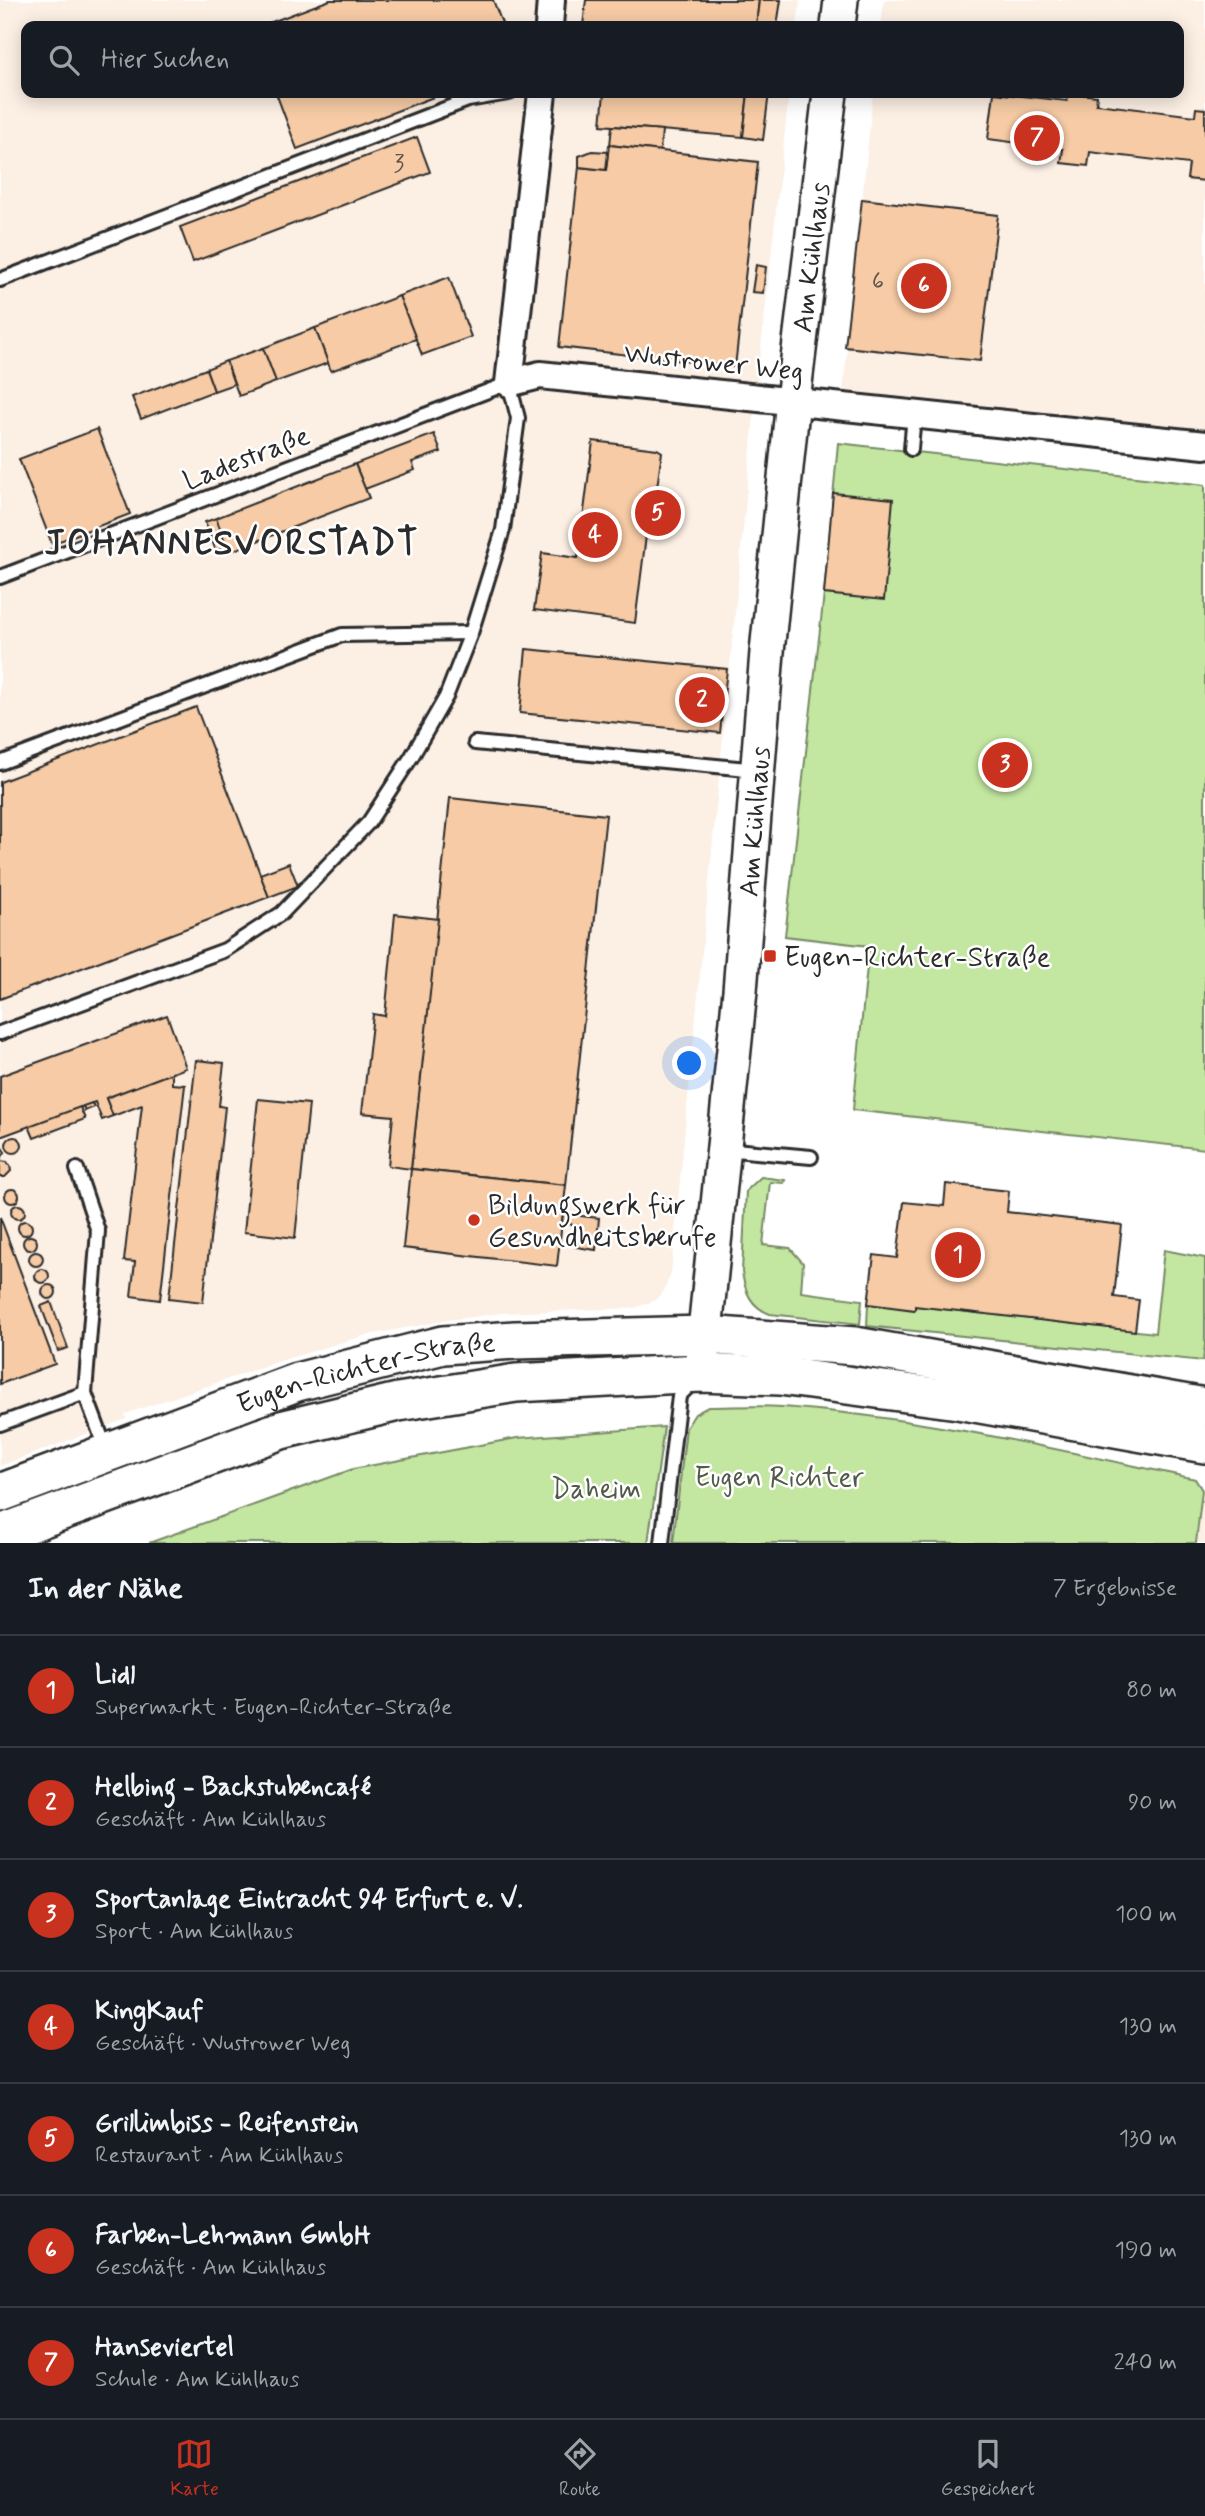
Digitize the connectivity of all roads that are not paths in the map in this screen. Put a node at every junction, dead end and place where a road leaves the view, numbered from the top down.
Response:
1 (551, 0) edge
2 (841, 0) edge
3 (549, 21) edge
4 (839, 21) edge
5 (480, 98) edge
6 (541, 98) edge
7 (829, 98) edge
8 (0, 280) edge
9 (509, 383) junction
10 (793, 400) junction
11 (914, 413) junction
12 (1205, 445) edge
13 (911, 449) dead end
14 (0, 577) edge
15 (471, 633) junction
16 (475, 743) dead end
17 (0, 763) edge
18 (758, 770) junction
19 (0, 1034) edge
20 (724, 1149) junction
21 (811, 1157) dead end
22 (77, 1170) dead end
23 (705, 1335) junction
24 (701, 1373) junction
25 (85, 1393) junction
26 (1205, 1407) edge
27 (0, 1424) edge
28 (1205, 1444) edge
29 (108, 1454) junction
30 (0, 1493) edge
31 (0, 1534) edge
32 (662, 1543) edge

1 - 3 street
2 - 4 street
5 - 8 lane
6 - 9 street
7 - 10 street, Am Kühlhaus
9 - 10 street, Wustrower Weg
9 - 14 lane, Ladestraße
9 - 15 lane
10 - 11 street, Wustrower Weg
10 - 18 street, Am Kühlhaus
11 - 12 street, Wustrower Weg
11 - 13 lane
15 - 17 lane
15 - 19 lane
16 - 18 lane
18 - 20 street, Am Kühlhaus
20 - 21 lane
20 - 23 street, Am Kühlhaus
22 - 25 lane
23 - 24 street, Am Kühlhaus
23 - 26 main road, Eugen-Richter-Straße
23 - 29 main road, Eugen-Richter-Straße
24 - 28 main road, Eugen-Richter-Straße
24 - 31 main road, Eugen-Richter-Straße
24 - 32 lane
25 - 27 lane
25 - 29 lane
29 - 30 main road, Eugen-Richter-Straße

